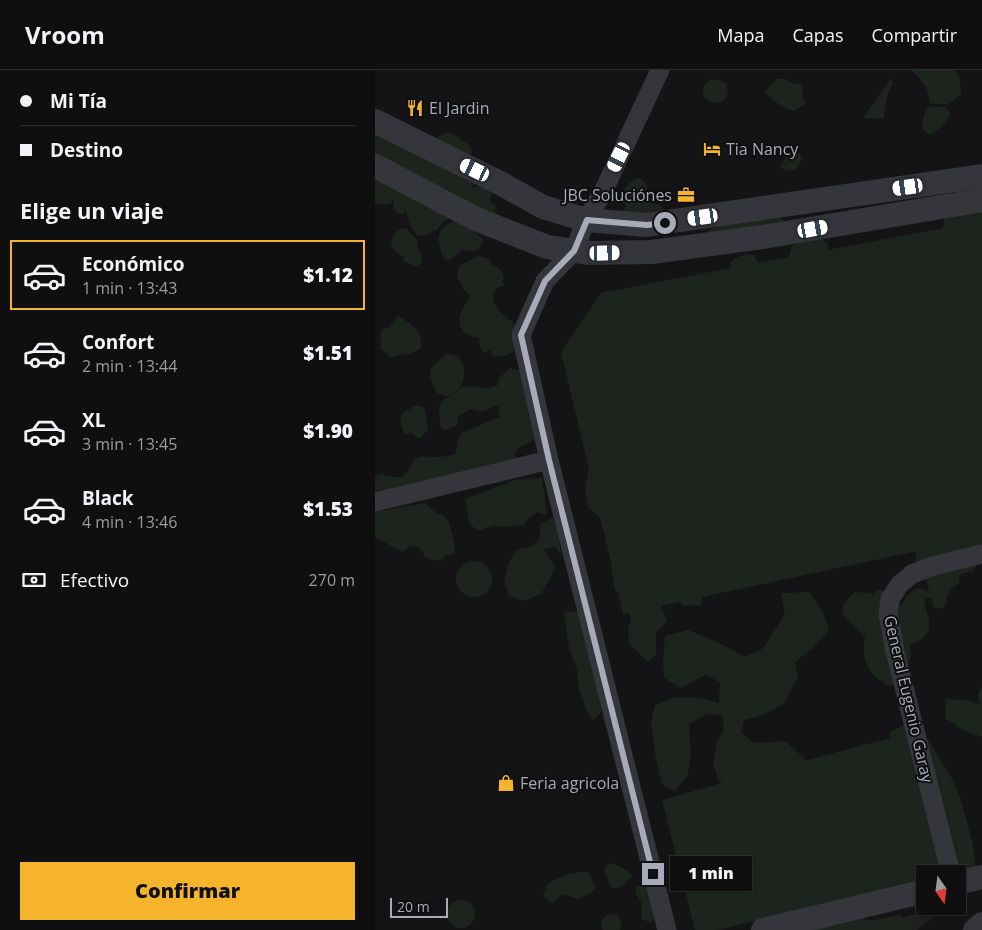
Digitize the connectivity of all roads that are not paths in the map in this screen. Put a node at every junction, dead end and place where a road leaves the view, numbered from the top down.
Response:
1 (660, 70) edge
2 (375, 122) edge
3 (375, 166) edge
4 (982, 176) edge
5 (982, 200) edge
6 (587, 220) junction
7 (574, 251) junction
8 (549, 460) junction
9 (375, 502) edge
10 (982, 554) edge
11 (949, 865) edge
12 (982, 877) edge
13 (966, 881) edge
14 (916, 893) edge
15 (982, 924) edge
16 (667, 930) edge
17 (763, 930) edge
18 (975, 930) edge

1 - 6 street
2 - 6 street
3 - 7 street
4 - 6 street
5 - 7 street
6 - 7 street
7 - 8 street
8 - 9 street
8 - 16 street
10 - 11 street, General Eugenio Garay
12 - 13 street
14 - 17 street
15 - 18 street

